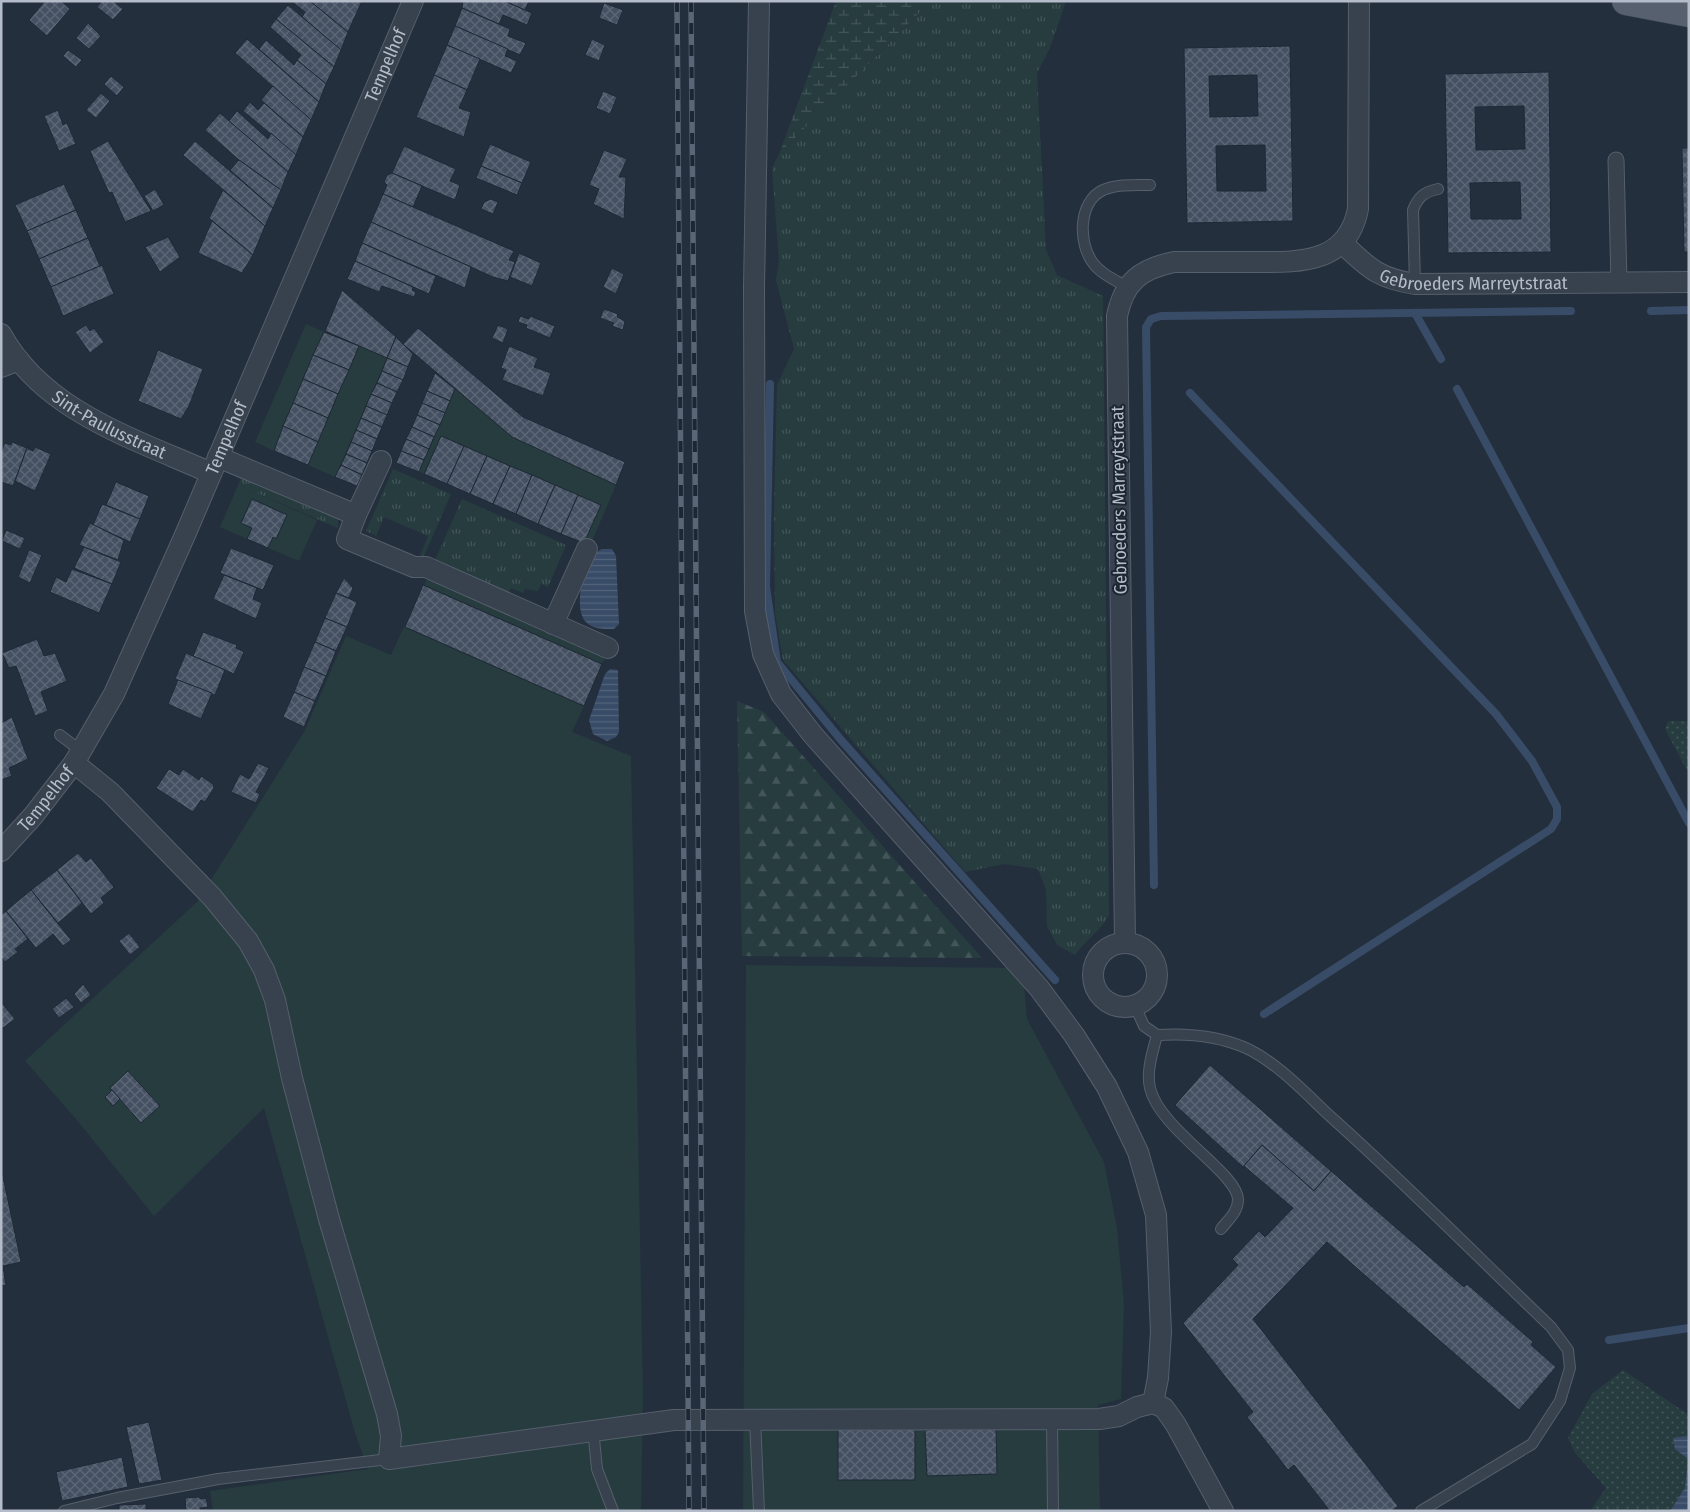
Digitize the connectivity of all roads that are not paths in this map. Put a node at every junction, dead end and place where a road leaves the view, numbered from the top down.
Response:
1 (413, 1) edge
2 (759, 1) edge
3 (1359, 1) edge
4 (1640, 2) edge
5 (1689, 13) edge
6 (1616, 160) dead end
7 (1150, 185) dead end
8 (1438, 189) dead end
9 (1342, 243) junction
10 (1689, 282) edge
11 (1619, 283) junction
12 (1415, 284) junction
13 (1127, 287) junction
14 (1, 334) edge
15 (10, 364) edge
16 (381, 461) dead end
17 (214, 465) junction
18 (356, 515) junction
19 (588, 549) dead end
20 (553, 624) junction
21 (608, 648) dead end
22 (60, 735) dead end
23 (77, 757) junction
24 (1, 851) edge
25 (1125, 943) junction
26 (1136, 1006) junction
27 (1157, 1035) junction
28 (1221, 1230) dead end
29 (1153, 1403) junction
30 (755, 1418) junction
31 (1052, 1418) junction
32 (593, 1430) junction
33 (389, 1459) junction
34 (64, 1511) edge
35 (613, 1511) edge
36 (759, 1511) edge
37 (1053, 1511) edge
38 (1223, 1511) edge
39 (1421, 1511) edge

1 - 17 street, Tempelhof
2 - 29 street
3 - 9 street, Gebroeders Marreytstraat
4 - 5 main road
6 - 11 street
7 - 13 lane
8 - 12 lane
9 - 12 street, Gebroeders Marreytstraat
9 - 13 street, Gebroeders Marreytstraat
10 - 11 street, Gebroeders Marreytstraat
11 - 12 street, Gebroeders Marreytstraat
13 - 25 street, Gebroeders Marreytstraat
14 - 15 street, Sint-Paulusstraat
15 - 17 street, Sint-Paulusstraat
16 - 18 street
17 - 18 street, Sint-Paulusstraat
17 - 23 street, Tempelhof
18 - 20 street
19 - 20 street
20 - 21 street
22 - 23 lane
23 - 24 street, Tempelhof
23 - 33 street
25 - 26 street
25 - 26 street
26 - 27 lane
27 - 28 lane
27 - 39 lane
29 - 31 street
29 - 38 street
30 - 31 street
30 - 32 street
30 - 36 lane
31 - 37 lane
32 - 33 street
32 - 35 lane
33 - 34 lane

